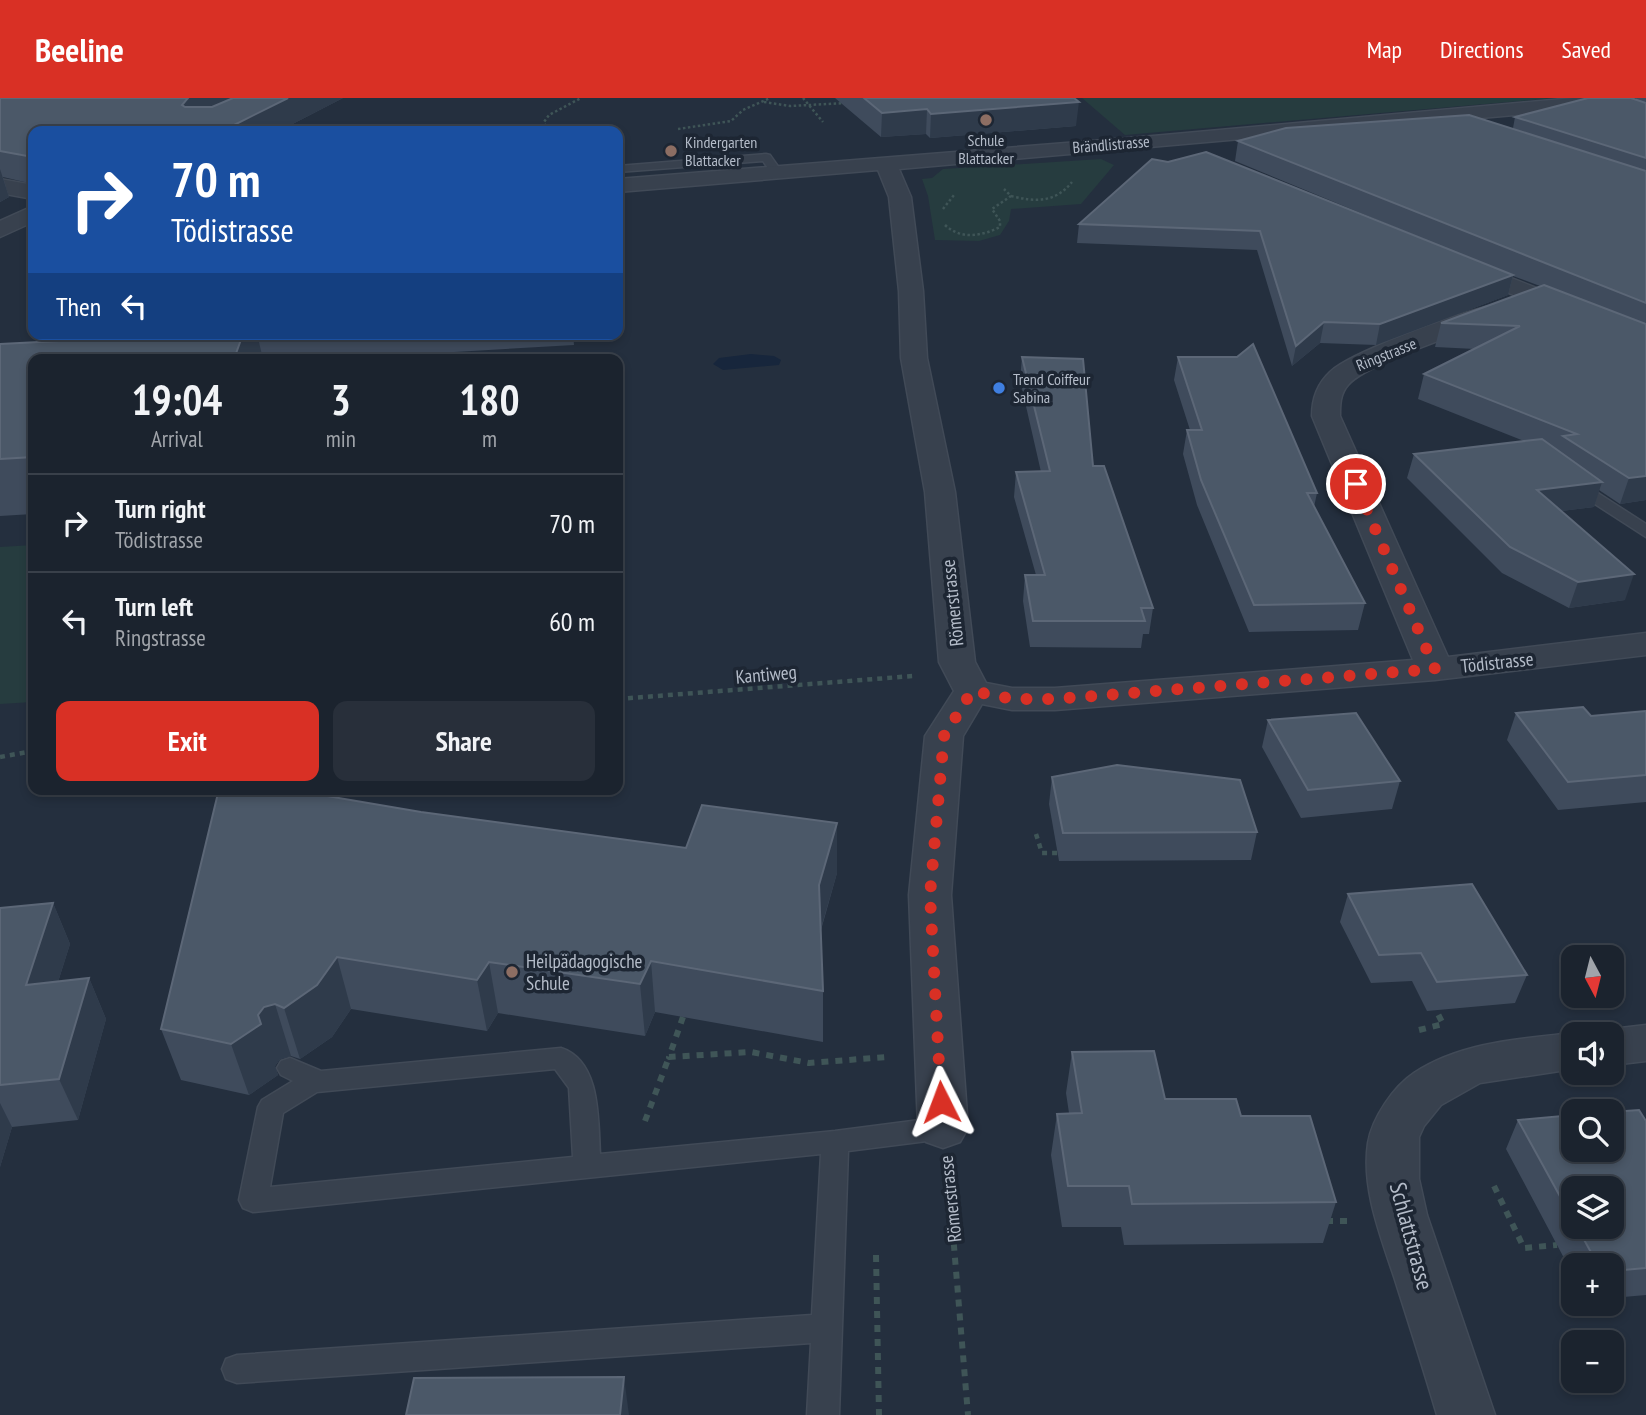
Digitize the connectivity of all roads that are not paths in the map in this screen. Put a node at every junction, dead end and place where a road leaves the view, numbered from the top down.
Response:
1 (1605, 102) edge
2 (1156, 140) junction
3 (1201, 159) edge
4 (884, 163) junction
5 (623, 169) edge
6 (776, 172) junction
7 (623, 185) edge
8 (0, 186) edge
9 (28, 191) edge
10 (28, 216) edge
11 (0, 230) edge
12 (1446, 259) edge
13 (1537, 296) junction
14 (1646, 340) edge
15 (1554, 469) edge
16 (1646, 532) edge
17 (1641, 651) edge
18 (1435, 669) junction
19 (972, 691) junction
20 (1646, 1043) edge
21 (1624, 1046) edge
22 (1561, 1053) edge
23 (290, 1068) dead end
24 (318, 1081) junction
25 (943, 1128) joint
26 (835, 1142) junction
27 (587, 1165) junction
28 (825, 1328) junction
29 (237, 1369) dead end
30 (822, 1415) edge
31 (1466, 1415) edge

1 - 2 street, Brändlistrasse
2 - 3 street
2 - 4 street, Brändlistrasse
4 - 6 street, Brändlistrasse
4 - 19 street, Römerstrasse
5 - 6 lane
6 - 7 street, Brändlistrasse
8 - 9 street
10 - 11 street
12 - 13 street
13 - 14 street
13 - 18 street, Ringstrasse
15 - 16 lane
17 - 18 street, Tödistrasse
18 - 19 street, Tödistrasse
19 - 25 street, Römerstrasse
20 - 21 street
22 - 31 street, Schlattstrasse
23 - 24 lane
24 - 27 lane
24 - 27 lane
25 - 26 lane
26 - 27 lane
26 - 28 lane
28 - 29 lane
28 - 30 lane

